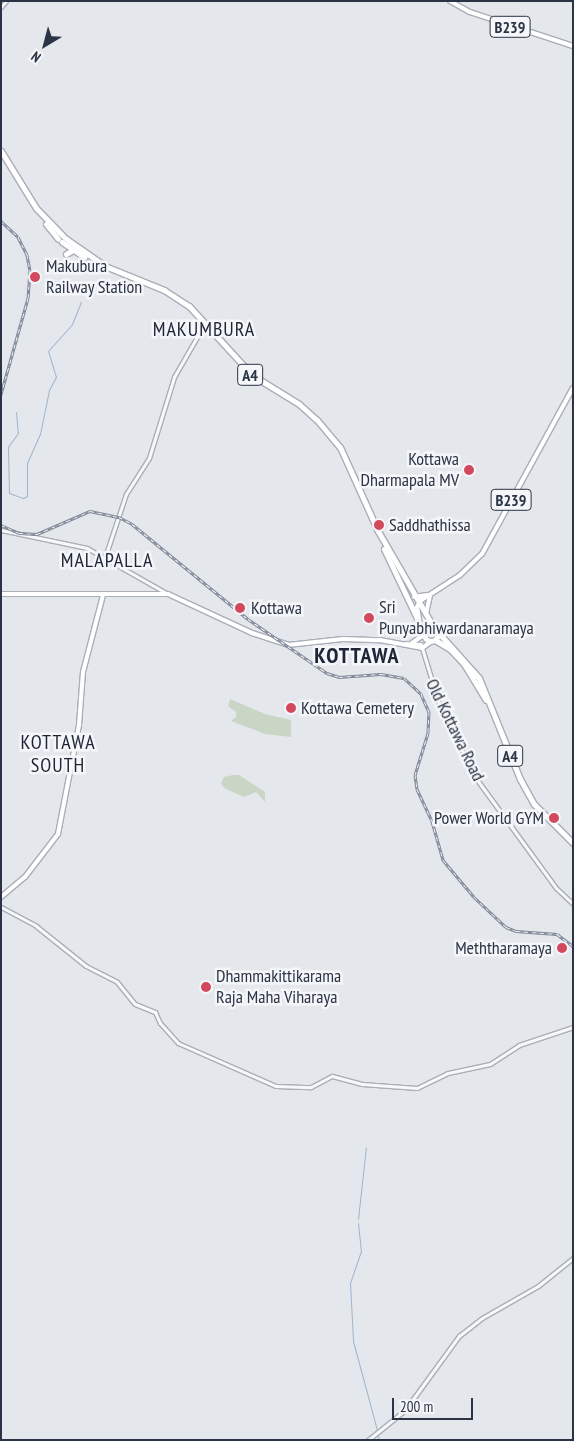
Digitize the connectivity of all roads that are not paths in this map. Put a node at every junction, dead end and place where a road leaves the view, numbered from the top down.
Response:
1 (6, 1) edge
2 (450, 1) edge
3 (1, 8) edge
4 (573, 46) edge
5 (1, 151) edge
6 (1, 156) edge
7 (62, 239) junction
8 (73, 250) junction
9 (66, 254) dead end
10 (205, 323) junction
11 (573, 388) edge
12 (298, 405) junction
13 (1, 530) edge
14 (104, 557) junction
15 (1, 594) edge
16 (168, 594) junction
17 (103, 595) junction
18 (429, 595) junction
19 (414, 597) junction
20 (418, 604) junction
21 (426, 615) junction
22 (418, 622) junction
23 (436, 629) junction
24 (425, 635) junction
25 (434, 640) junction
26 (412, 643) junction
27 (406, 644) junction
28 (422, 647) junction
29 (573, 845) edge
30 (1, 898) edge
31 (573, 904) edge
32 (1, 907) edge
33 (573, 1027) edge
34 (573, 1258) edge
35 (368, 1440) edge

1 - 3 street
2 - 4 main road, B239
5 - 7 highway, A4
6 - 7 highway, A4
7 - 8 highway, A4
7 - 10 highway, A4
8 - 9 highway
8 - 10 highway, A4
10 - 12 highway, A4
10 - 14 street
11 - 18 main road, B239
12 - 19 highway, A4
12 - 22 highway, A4
13 - 14 street
14 - 16 street
15 - 17 main road
16 - 17 main road
16 - 27 main road
17 - 30 main road
18 - 19 main road, B239
18 - 20 main road, B239
18 - 21 main road
19 - 20 highway, A4
20 - 21 highway, A4
20 - 22 main road
21 - 23 highway, A4
22 - 24 highway, A4
23 - 24 highway
23 - 25 highway
23 - 29 highway, A4
24 - 25 highway
24 - 26 main road
24 - 28 main road
25 - 28 main road
25 - 29 highway, A4
26 - 27 main road
26 - 28 main road
27 - 28 main road
28 - 31 street, Old Kottawa Road
32 - 33 street
34 - 35 street

